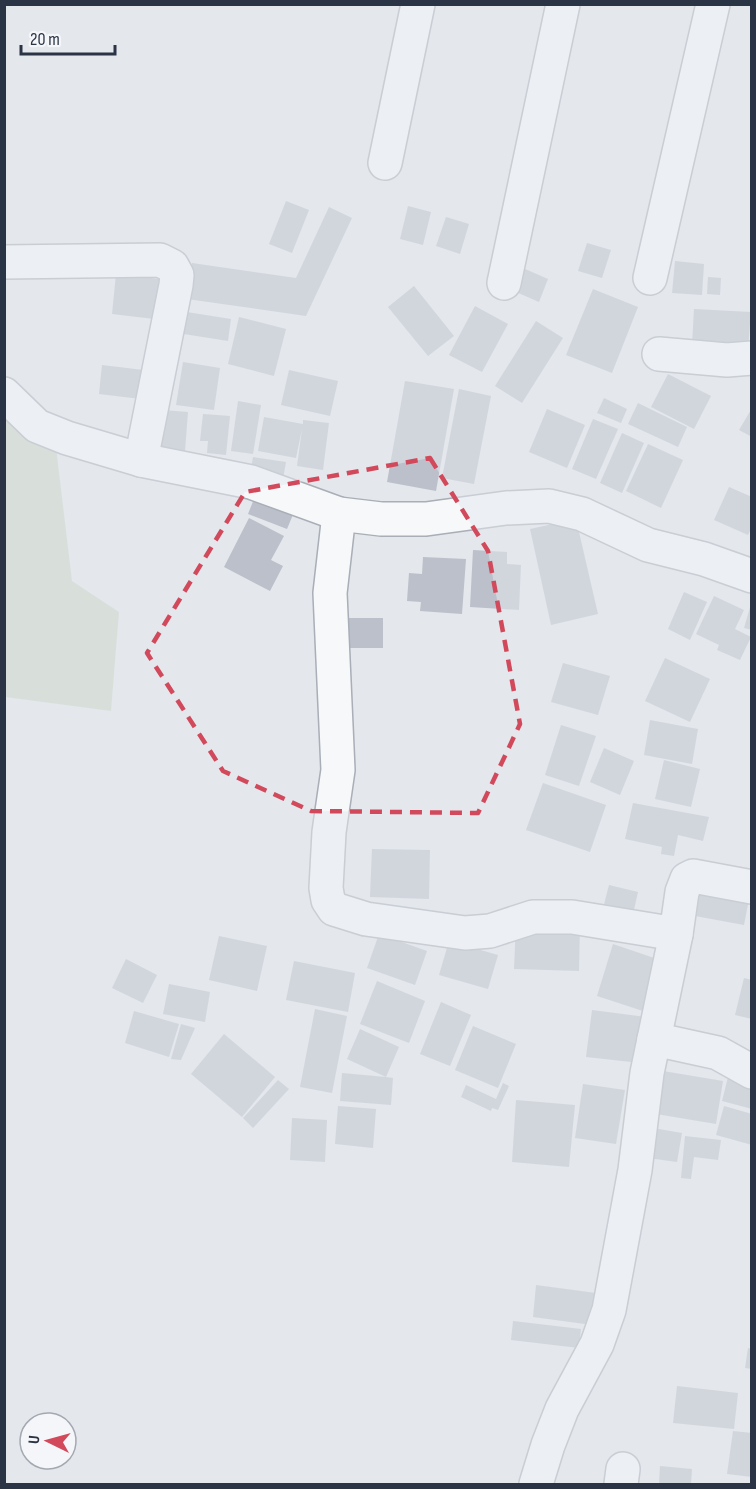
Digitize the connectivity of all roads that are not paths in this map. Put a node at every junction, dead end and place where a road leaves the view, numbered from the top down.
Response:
1 (418, 4) edge
2 (562, 4) edge
3 (713, 4) edge
4 (385, 163) dead end
5 (4, 262) edge
6 (650, 278) dead end
7 (504, 283) dead end
8 (659, 354) dead end
9 (752, 358) edge
10 (4, 394) edge
11 (141, 460) junction
12 (339, 514) junction
13 (752, 576) edge
14 (752, 887) edge
15 (676, 934) junction
16 (654, 1039) junction
17 (752, 1072) edge
18 (536, 1485) edge

1 - 4 street
2 - 7 street
3 - 6 street
5 - 11 street
8 - 9 street
10 - 11 street
11 - 12 street
12 - 13 street
12 - 15 street
14 - 15 street
15 - 16 street
16 - 17 street
16 - 18 street

